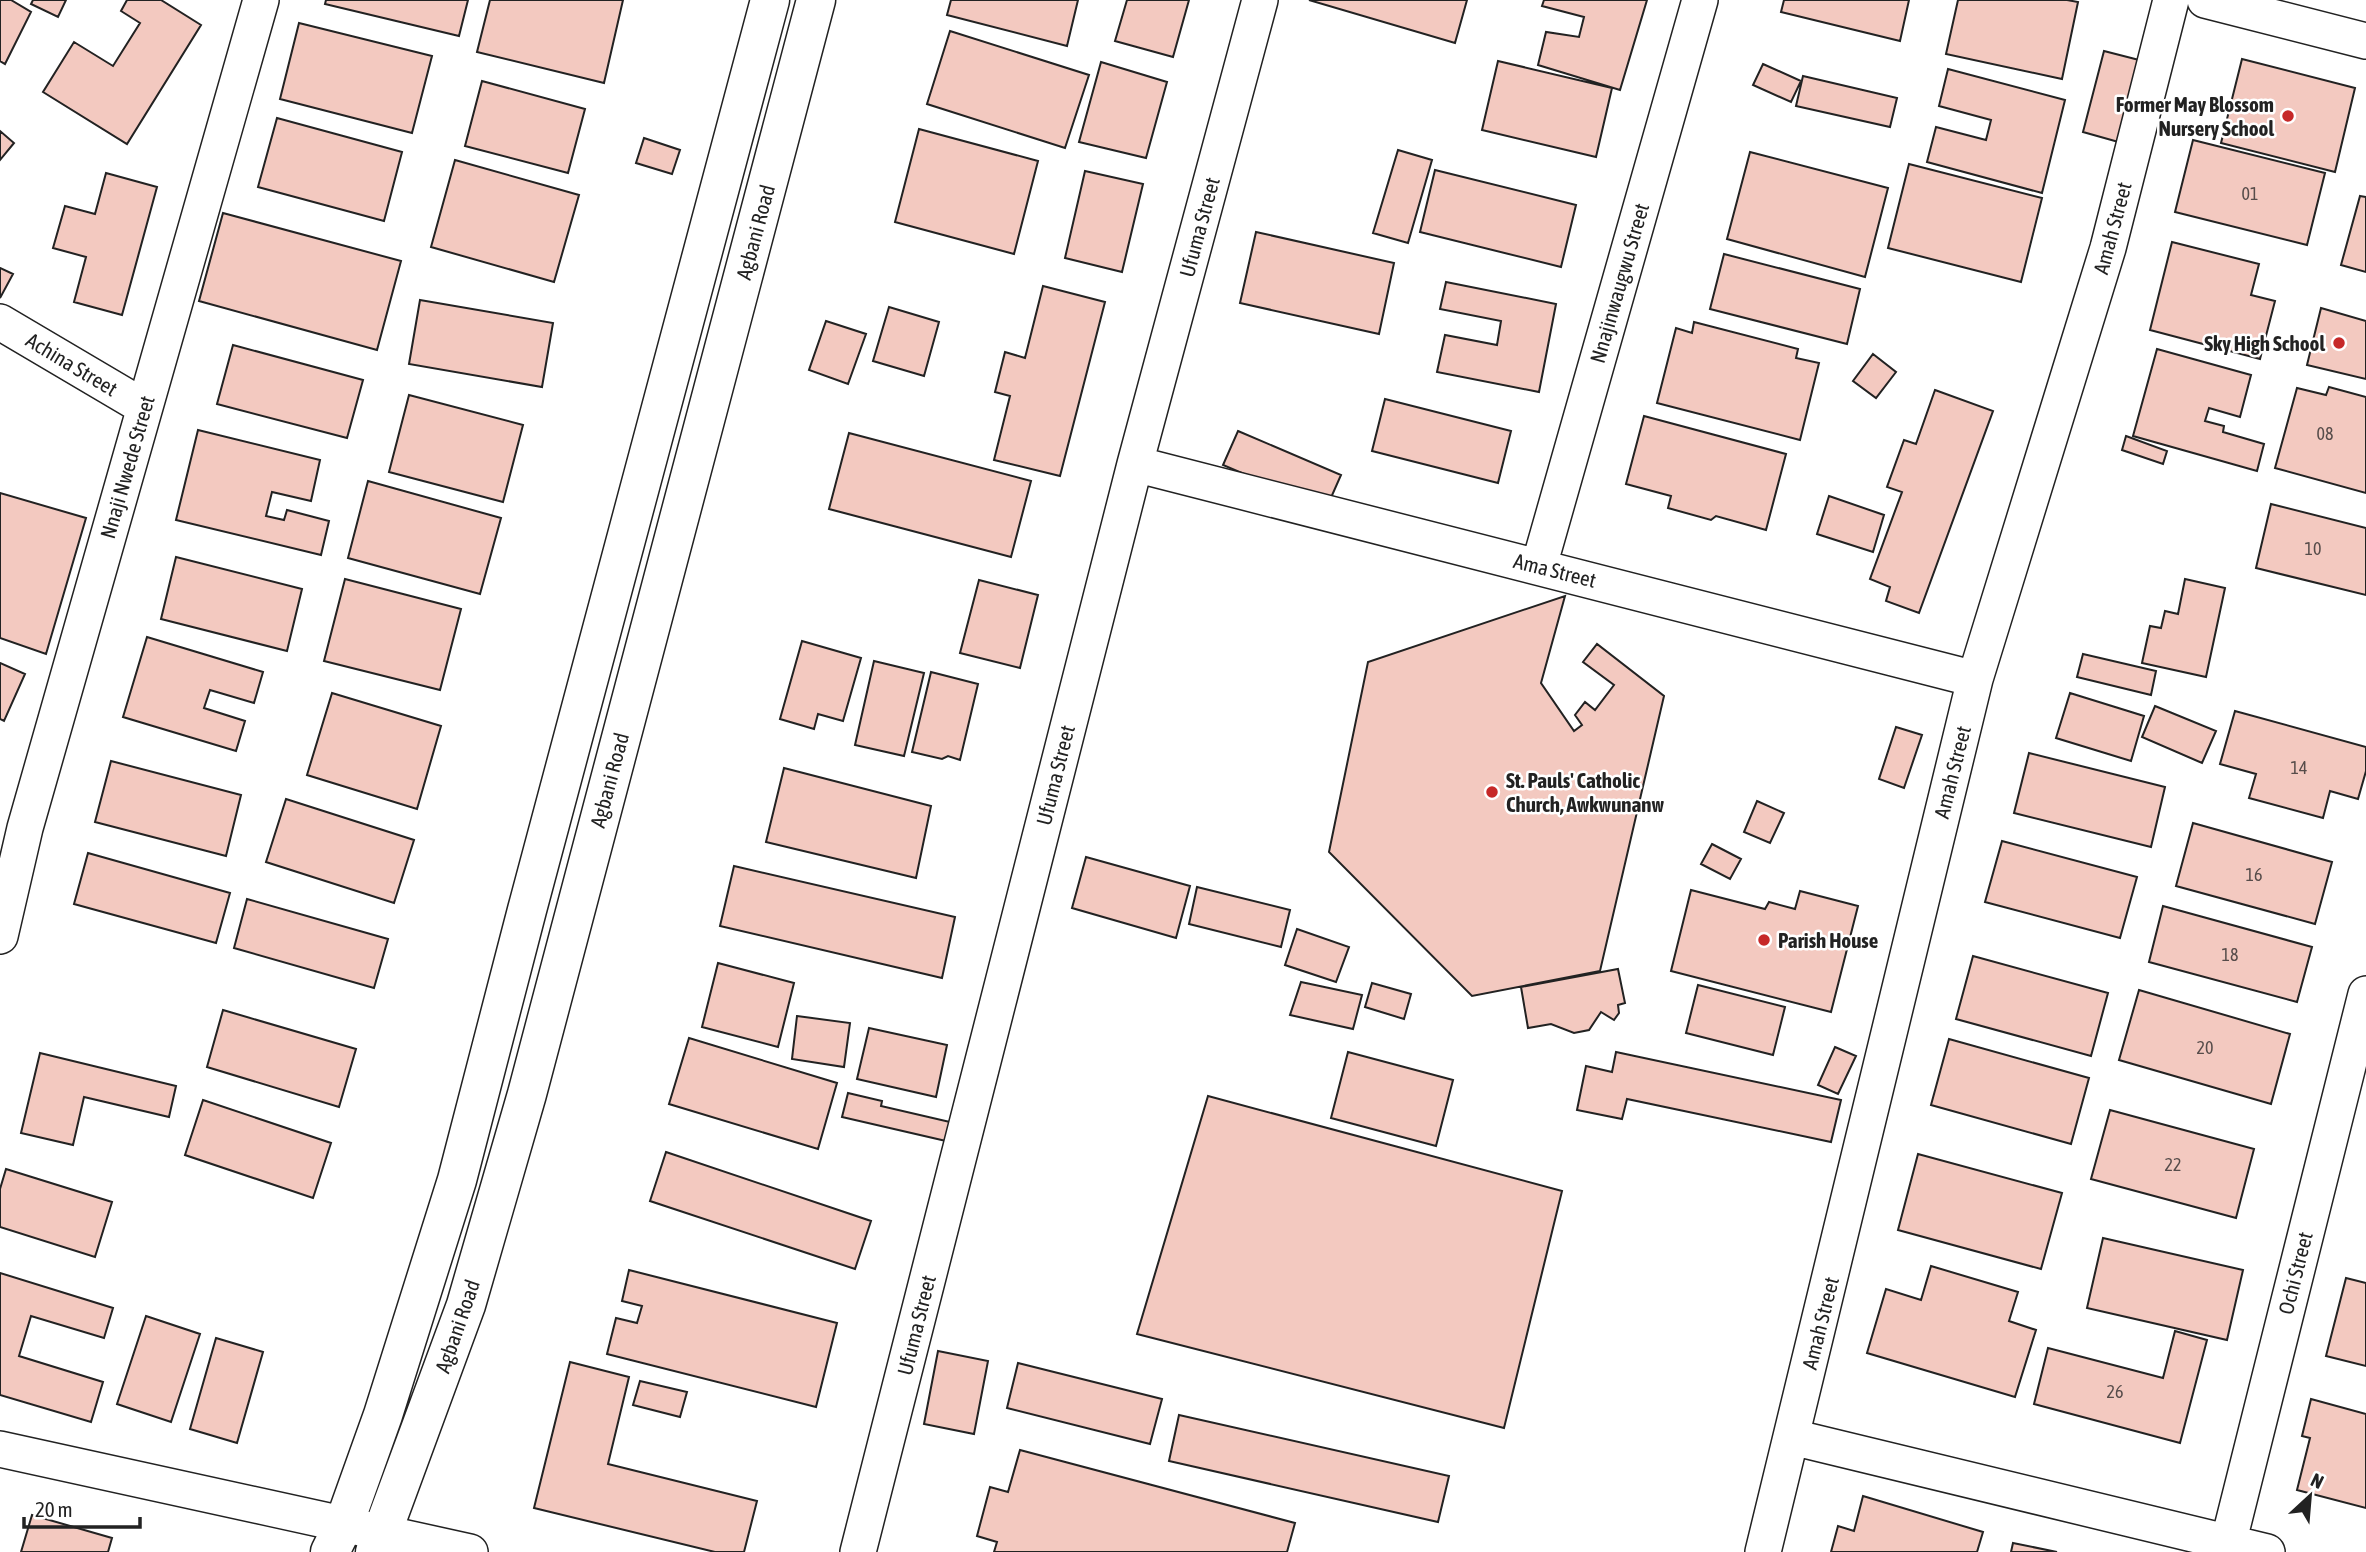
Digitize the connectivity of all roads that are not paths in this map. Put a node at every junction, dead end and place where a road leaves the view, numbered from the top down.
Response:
1 (770, 0) edge
2 (816, 0) edge
3 (1259, 0) edge
4 (1700, 0) edge
5 (2172, 0) edge
6 (2205, 0) edge
7 (255, 3) edge
8 (2366, 40) edge
9 (0, 322) edge
10 (144, 407) junction
11 (1135, 464) junction
12 (1539, 566) junction
13 (1975, 679) junction
14 (0, 936) edge
15 (2366, 994) edge
16 (1792, 1437) junction
17 (0, 1449) edge
18 (337, 1538) edge
19 (380, 1542) edge
20 (2227, 1547) edge
21 (470, 1552) edge
22 (858, 1552) edge
23 (1763, 1552) edge
24 (2267, 1552) edge

1 - 18 main road, Agbani Road
2 - 19 main road, Agbani Road
3 - 11 street, Ufuma Street
4 - 12 street, Nnajinwaugwu Street
5 - 13 street, Amah Street
6 - 8 street
7 - 10 street, Nnaji Nwede Street
9 - 10 street, Achina Street
10 - 14 street, Nnaji Nwede Street
11 - 12 street, Ama Street
11 - 22 street, Ufuma Street
12 - 13 street, Ama Street
13 - 16 street, Amah Street
15 - 20 street, Ochi Street
16 - 20 street
16 - 23 street, Amah Street
17 - 18 street
18 - 19 street
19 - 21 street
20 - 24 street

